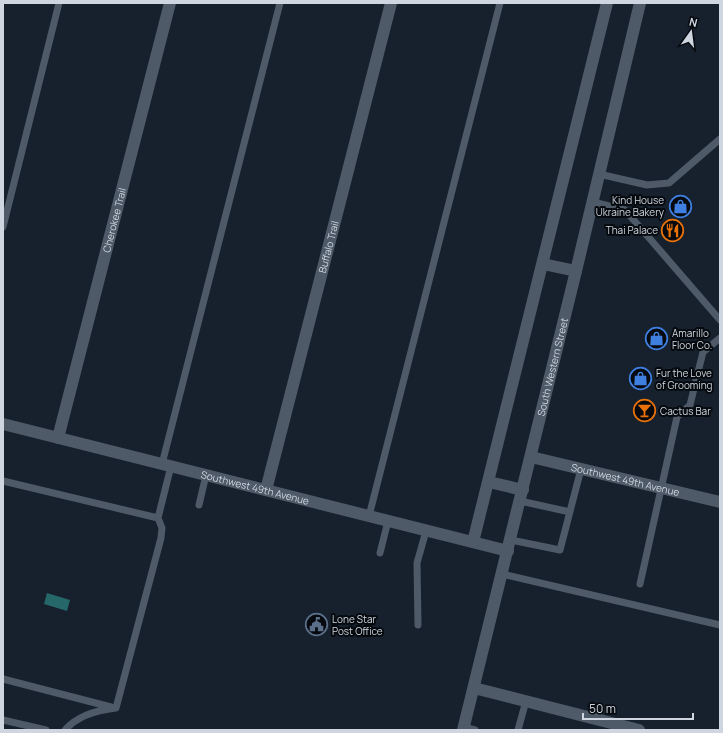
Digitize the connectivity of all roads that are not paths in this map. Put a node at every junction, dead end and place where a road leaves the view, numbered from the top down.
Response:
1 (59, 3) edge
2 (170, 3) edge
3 (280, 3) edge
4 (391, 3) edge
5 (500, 3) edge
6 (607, 3) edge
7 (640, 3) edge
8 (720, 139) edge
9 (599, 174) junction
10 (593, 202) junction
11 (3, 227) edge
12 (543, 264) junction
13 (576, 272) junction
14 (720, 320) edge
15 (720, 338) edge
16 (3, 424) edge
17 (58, 438) junction
18 (531, 457) junction
19 (167, 465) junction
20 (580, 469) junction
21 (206, 475) junction
22 (3, 481) edge
23 (489, 482) junction
24 (661, 488) junction
25 (266, 490) junction
26 (522, 495) junction
27 (720, 502) edge
28 (199, 505) dead end
29 (570, 512) junction
30 (369, 516) junction
31 (158, 518) junction
32 (388, 521) junction
33 (426, 531) junction
34 (473, 542) junction
35 (509, 545) junction
36 (380, 553) dead end
37 (502, 574) junction
38 (640, 584) dead end
39 (418, 625) dead end
40 (720, 625) edge
41 (3, 679) edge
42 (474, 688) junction
43 (526, 701) junction
44 (116, 708) junction
45 (3, 720) edge
46 (467, 729) edge
47 (46, 730) edge
48 (65, 730) edge
49 (518, 730) edge
50 (639, 730) edge

1 - 11 lane
2 - 17 street, Cherokee Trail
3 - 19 lane
4 - 25 street, Buffalo Trail
5 - 30 lane
6 - 12 street
7 - 9 street, South Western Street
8 - 9 lane
9 - 10 street, South Western Street
10 - 13 street, South Western Street
10 - 14 lane
12 - 13 street
12 - 23 street
13 - 18 street, South Western Street
15 - 24 lane
16 - 17 street, Southwest 49th Avenue
17 - 19 street, Southwest 49th Avenue
18 - 20 street, Southwest 49th Avenue
18 - 26 street, South Western Street
19 - 21 street, Southwest 49th Avenue
19 - 31 lane
20 - 24 street, Southwest 49th Avenue
20 - 29 lane
21 - 25 street, Southwest 49th Avenue
21 - 28 lane
22 - 31 lane
23 - 26 street
23 - 34 street
24 - 27 street, Southwest 49th Avenue
24 - 38 lane
25 - 30 street, Southwest 49th Avenue
26 - 29 lane
26 - 35 street, South Western Street
29 - 35 lane
30 - 32 street, Southwest 49th Avenue
31 - 44 lane
32 - 33 street, Southwest 49th Avenue
32 - 36 lane
33 - 34 street, Southwest 49th Avenue
33 - 39 lane
34 - 35 street, Southwest 49th Avenue
35 - 37 street, South Western Street
37 - 40 lane
37 - 42 street, South Western Street
41 - 44 lane
42 - 43 street
42 - 46 street, South Western Street
43 - 49 lane
43 - 50 street
44 - 48 lane
45 - 47 lane

